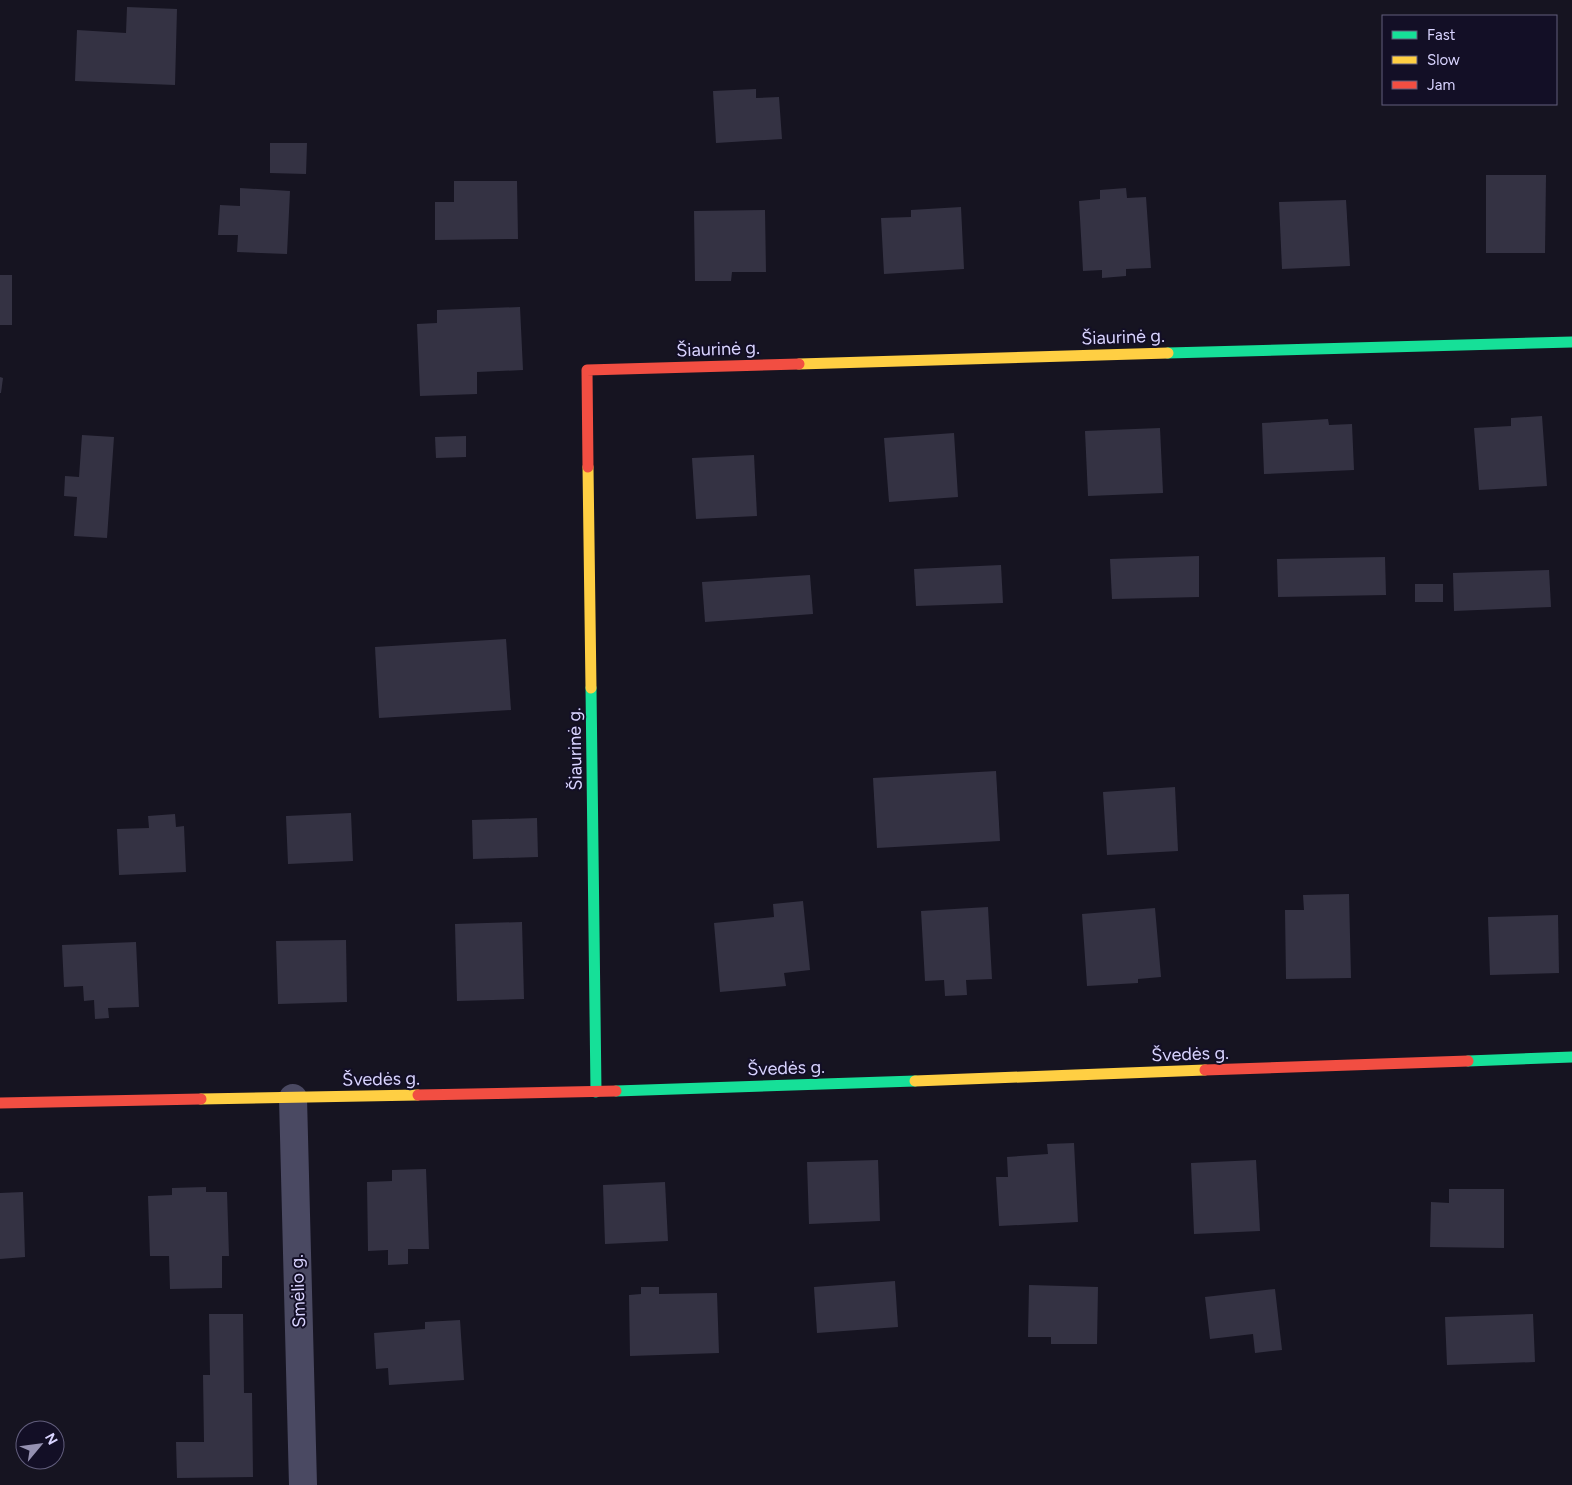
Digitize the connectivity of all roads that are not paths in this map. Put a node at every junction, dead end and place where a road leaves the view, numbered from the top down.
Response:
1 (1572, 342) edge
2 (1572, 1057) edge
3 (596, 1092) junction
4 (293, 1098) junction
5 (0, 1103) edge
6 (303, 1485) edge

1 - 3 street, Šiaurinė g.
2 - 3 street, Švedės g.
3 - 4 street, Švedės g.
4 - 5 street, Švedės g.
4 - 6 street, Smėlio g.

